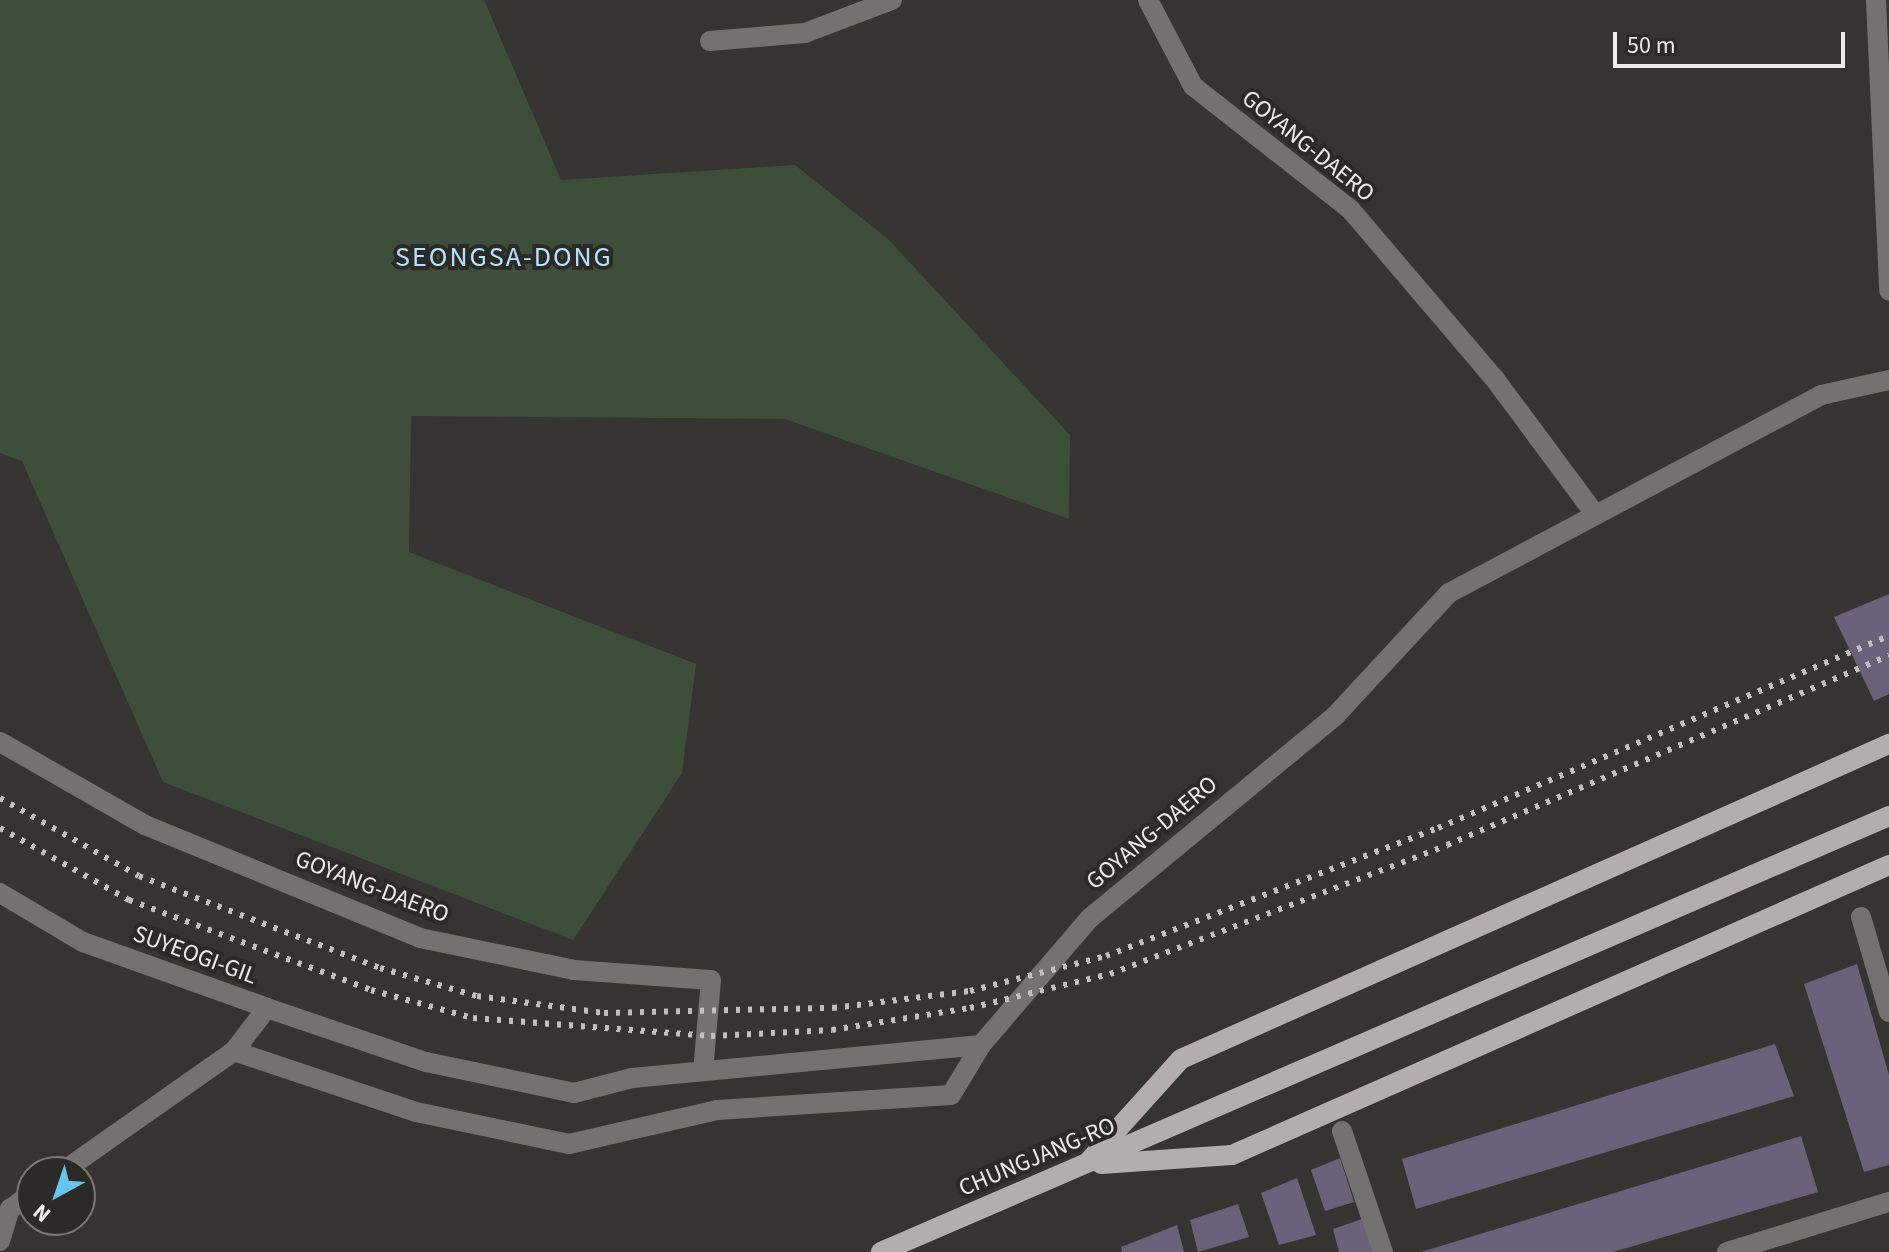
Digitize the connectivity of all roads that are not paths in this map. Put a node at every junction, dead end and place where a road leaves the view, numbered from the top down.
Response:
1 (892, 0) edge
2 (1148, 0) edge
3 (1876, 0) edge
4 (710, 41) dead end
5 (1885, 152) edge
6 (1889, 291) edge
7 (1889, 380) edge
8 (1595, 514) junction
9 (0, 742) edge
10 (1889, 744) edge
11 (1889, 816) edge
12 (1889, 865) edge
13 (0, 893) edge
14 (1861, 917) dead end
15 (267, 1008) junction
16 (1889, 1012) edge
17 (981, 1045) junction
18 (234, 1051) junction
19 (703, 1071) junction
20 (1342, 1131) dead end
21 (85, 1156) edge
22 (1085, 1165) junction
23 (1889, 1202) edge
24 (16, 1205) edge
25 (0, 1241) edge
26 (881, 1252) edge
27 (1383, 1252) edge
28 (1727, 1252) edge

1 - 4 street
2 - 8 street, GOYANG-DAERO
3 - 5 street
5 - 6 street
7 - 8 street, GOYANG-DAERO
8 - 17 street, GOYANG-DAERO
9 - 19 street, GOYANG-DAERO
10 - 22 main road
11 - 22 main road, CHUNGJANG-RO
12 - 22 main road
13 - 15 street, SUYEOGI-GIL
14 - 16 street
15 - 18 street, SUYEOGI-GIL
15 - 19 street
17 - 18 street, GOYANG-DAERO
17 - 19 street
18 - 21 street, SUYEOGI-GIL
20 - 27 street
22 - 26 main road, CHUNGJANG-RO
23 - 28 street
24 - 25 street

